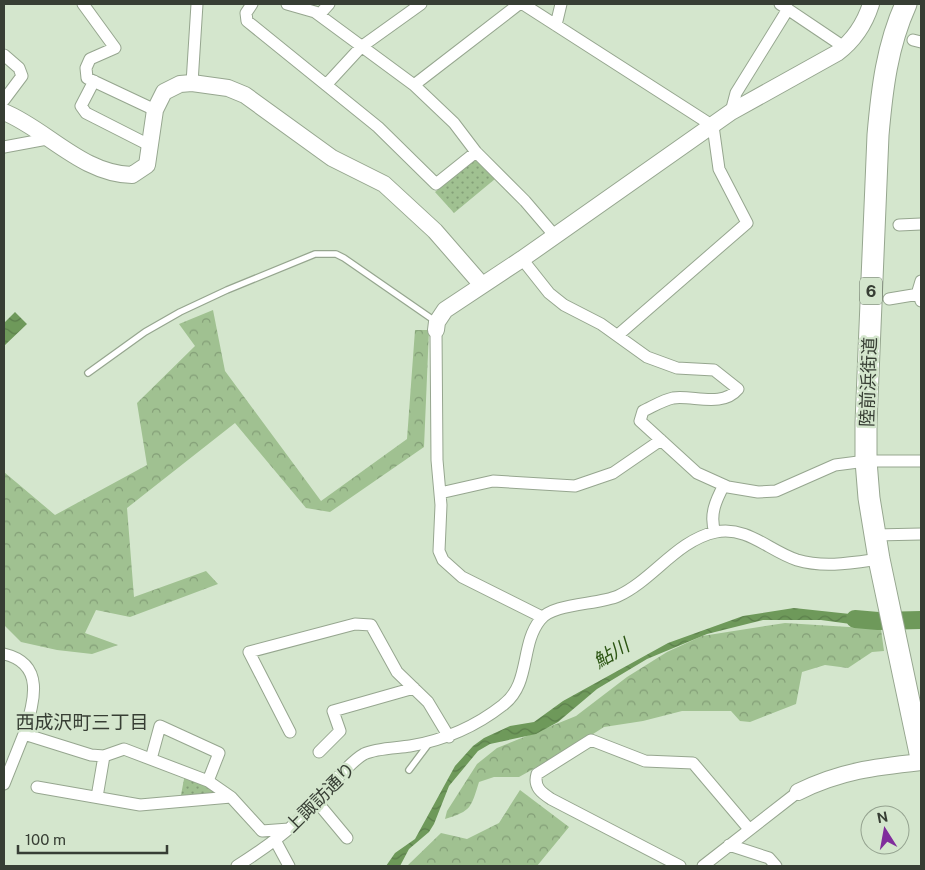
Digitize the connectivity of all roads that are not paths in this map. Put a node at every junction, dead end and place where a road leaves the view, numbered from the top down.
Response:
1 (82, 4) edge
2 (197, 4) edge
3 (252, 4) edge
4 (287, 4) edge
5 (329, 4) edge
6 (421, 4) edge
7 (519, 4) edge
8 (523, 4) edge
9 (561, 4) edge
10 (871, 4) edge
11 (906, 4) edge
12 (784, 6) edge
13 (319, 15) junction
14 (556, 25) junction
15 (361, 47) junction
16 (844, 47) junction
17 (4, 55) edge
18 (94, 81) junction
19 (192, 83) junction
20 (326, 85) junction
21 (414, 85) junction
22 (4, 100) edge
23 (155, 110) junction
24 (4, 112) edge
25 (731, 112) junction
26 (713, 126) junction
27 (47, 139) junction
28 (150, 146) junction
29 (4, 147) edge
30 (476, 152) junction
31 (921, 224) edge
32 (899, 225) dead end
33 (555, 236) junction
34 (522, 259) junction
35 (921, 281) edge
36 (482, 285) junction
37 (920, 298) edge
38 (889, 299) dead end
39 (436, 326) junction
40 (618, 335) junction
41 (88, 372) dead end
42 (661, 440) junction
43 (866, 461) junction
44 (921, 461) edge
45 (724, 485) junction
46 (440, 492) junction
47 (714, 532) junction
48 (921, 534) edge
49 (875, 535) junction
50 (879, 559) junction
51 (542, 617) junction
52 (4, 654) edge
53 (414, 688) junction
54 (290, 732) dead end
55 (24, 734) junction
56 (449, 737) junction
57 (431, 742) junction
58 (319, 752) dead end
59 (104, 756) junction
60 (151, 759) junction
61 (921, 760) edge
62 (409, 770) dead end
63 (208, 781) junction
64 (4, 784) edge
65 (37, 787) dead end
66 (798, 792) joint
67 (97, 797) junction
68 (231, 797) junction
69 (317, 802) junction
70 (289, 829) junction
71 (749, 829) junction
72 (347, 838) dead end
73 (275, 840) junction
74 (729, 845) junction
75 (237, 866) edge
76 (289, 866) edge
77 (680, 866) edge
78 (703, 866) edge
79 (776, 866) edge

1 - 18 street
2 - 19 street
3 - 20 street
4 - 13 street
5 - 13 street
6 - 15 street
7 - 21 street
8 - 14 street
9 - 14 street
10 - 16 street
11 - 43 highway, 陸前浜街道 / 6
12 - 16 street
12 - 25 street
13 - 15 street
14 - 26 street
15 - 20 street
15 - 21 street
16 - 25 street
17 - 22 street
18 - 23 street
18 - 28 street
19 - 23 street
19 - 36 street
20 - 30 street
21 - 30 street
23 - 28 street
24 - 27 street
25 - 26 street
26 - 33 street
26 - 40 street
27 - 28 street
27 - 29 street
30 - 33 street
31 - 32 street
33 - 34 street
34 - 36 street
34 - 40 street
35 - 37 street
36 - 39 street
37 - 38 street
39 - 41 lane
39 - 46 street
40 - 42 street
42 - 45 street
42 - 46 street
43 - 44 street
43 - 45 street
43 - 49 highway, 陸前浜街道 / 6
45 - 47 street
46 - 51 street
47 - 50 street
47 - 51 street
48 - 49 street
49 - 50 highway, 陸前浜街道 / 6
50 - 61 highway, 陸前浜街道 / 6
51 - 56 street, 上諏訪通り
52 - 55 street
53 - 54 street
53 - 56 street
53 - 58 street
55 - 59 street
55 - 64 street
56 - 57 street, 上諏訪通り
57 - 62 lane
57 - 69 street, 上諏訪通り
59 - 60 street
59 - 67 street
60 - 63 street
60 - 63 street
61 - 66 street
63 - 68 street
65 - 67 street
66 - 71 street
67 - 68 street
68 - 70 street
69 - 70 street, 上諏訪通り
69 - 72 street
70 - 73 street, 上諏訪通り
71 - 74 street
71 - 77 street
73 - 75 street, 上諏訪通り
73 - 76 street
74 - 78 street
74 - 79 street

